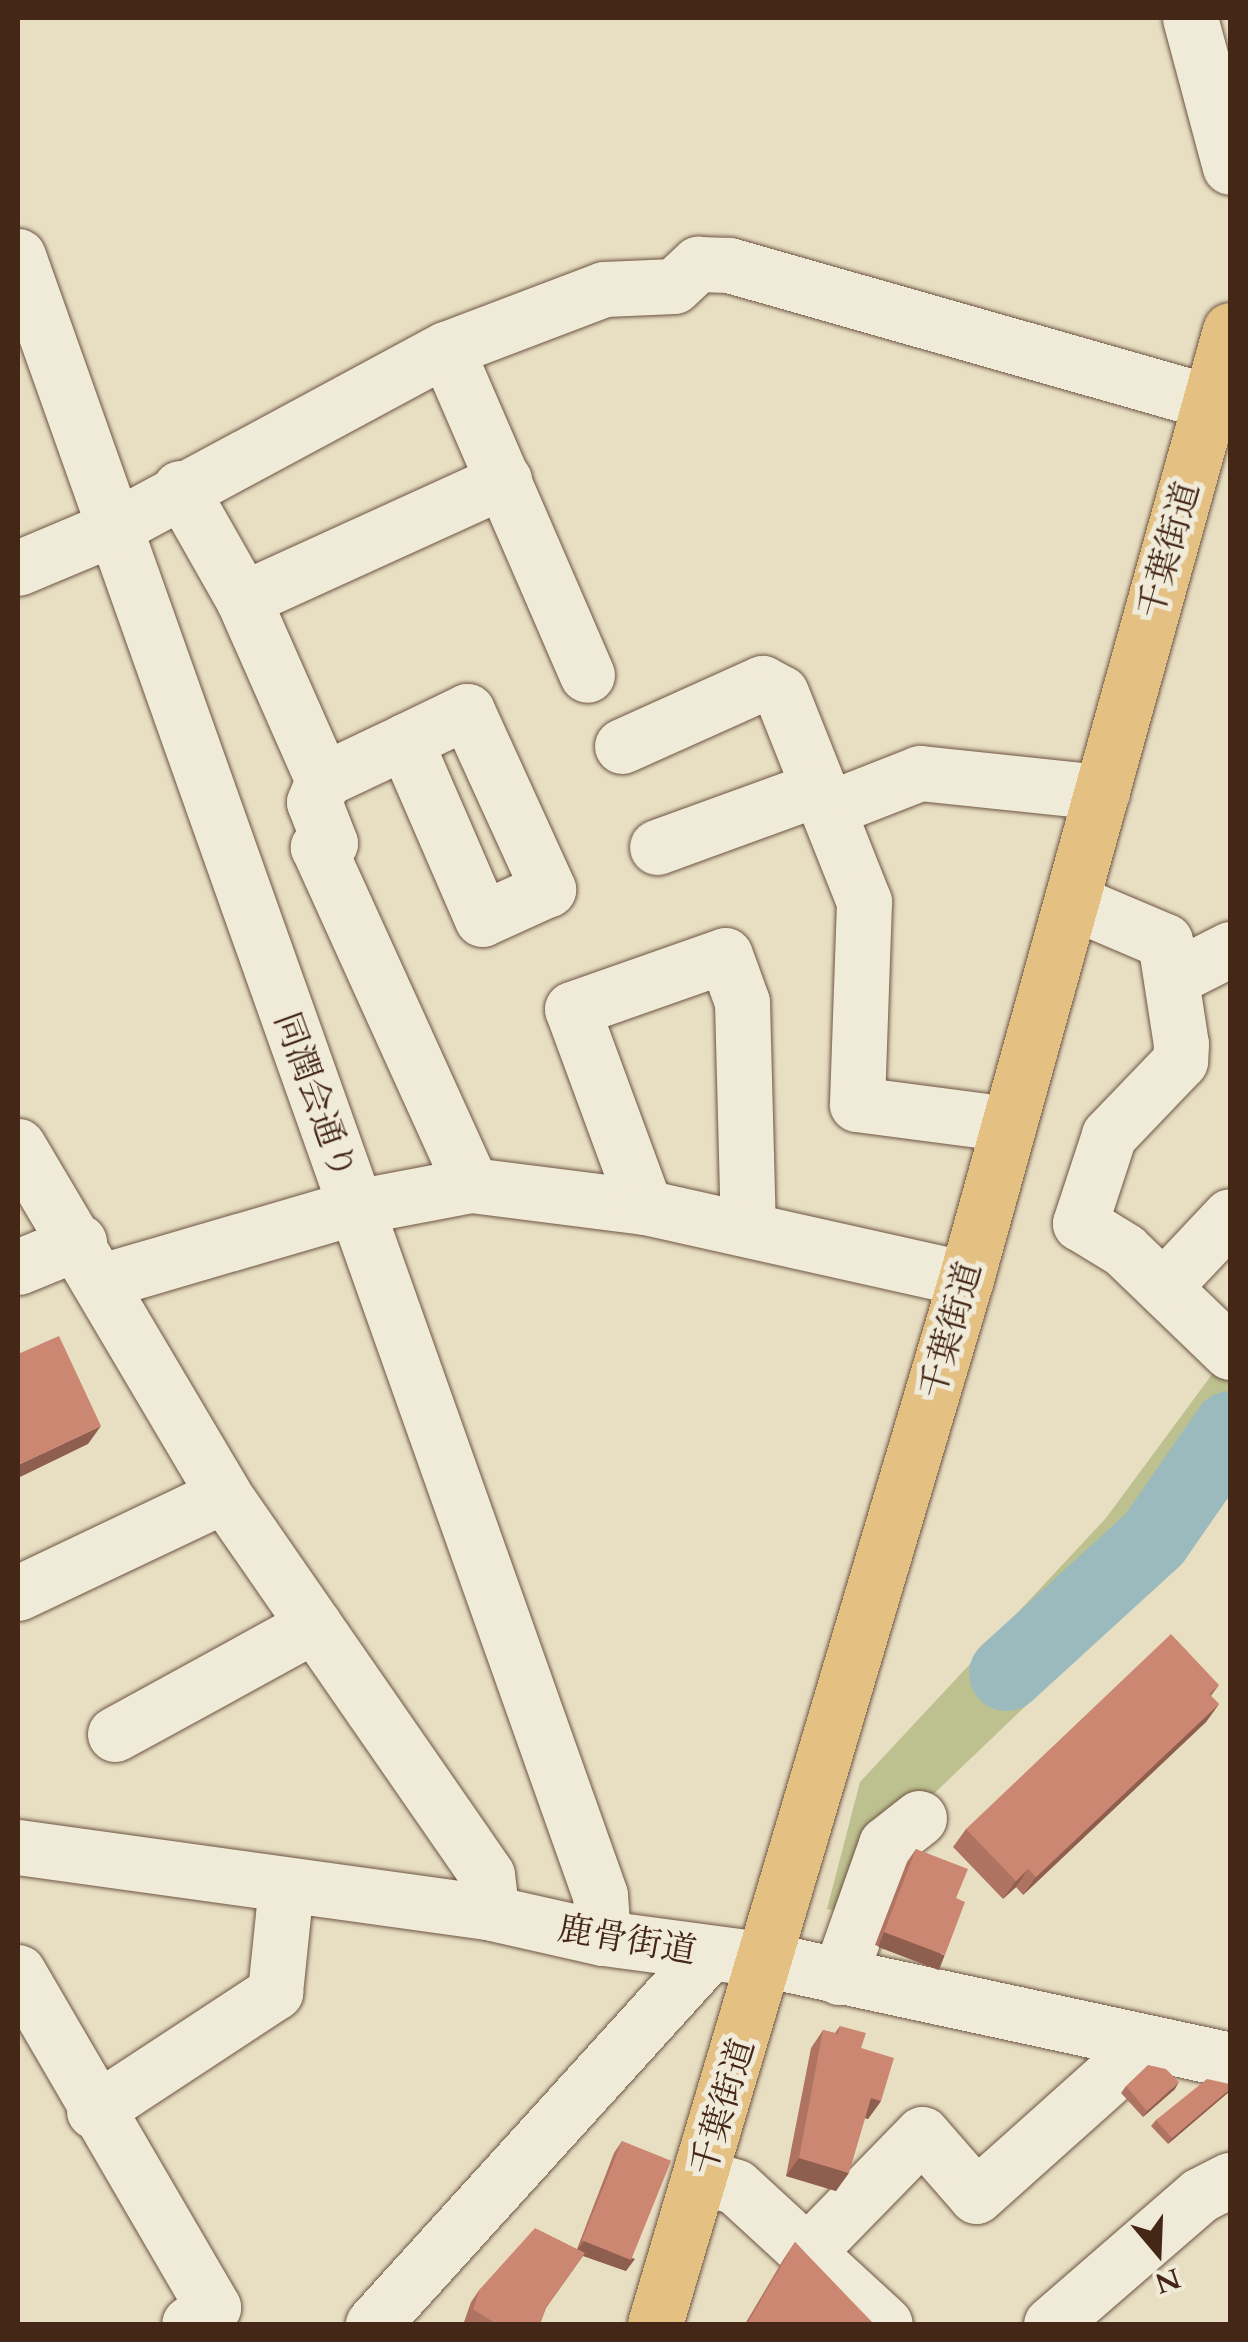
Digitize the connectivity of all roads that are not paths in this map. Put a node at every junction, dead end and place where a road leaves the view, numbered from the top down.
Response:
1 (1190, 18) edge
2 (1230, 168) edge
3 (20, 276) edge
4 (1230, 330) edge
5 (446, 350) junction
6 (1210, 402) junction
7 (504, 480) junction
8 (180, 488) junction
9 (113, 528) junction
10 (18, 568) edge
11 (243, 599) junction
12 (587, 675) dead end
13 (405, 740) dead end
14 (622, 746) dead end
15 (323, 780) junction
16 (1102, 792) junction
17 (823, 799) junction
18 (657, 848) dead end
19 (1073, 902) junction
20 (1230, 949) edge
21 (1174, 978) junction
22 (1008, 1124) junction
23 (18, 1146) edge
24 (471, 1185) junction
25 (354, 1207) junction
26 (644, 1207) junction
27 (1230, 1216) edge
28 (748, 1228) junction
29 (90, 1262) junction
30 (18, 1267) edge
31 (966, 1279) junction
32 (1164, 1286) junction
33 (1230, 1352) edge
34 (224, 1495) junction
35 (18, 1593) edge
36 (314, 1625) junction
37 (115, 1734) dead end
38 (919, 1818) dead end
39 (18, 1848) edge
40 (286, 1886) junction
41 (492, 1912) junction
42 (603, 1938) junction
43 (708, 1955) junction
44 (768, 1960) junction
45 (18, 1972) edge
46 (839, 1977) junction
47 (1148, 2042) junction
48 (1230, 2060) edge
49 (94, 2111) junction
50 (702, 2177) junction
51 (1230, 2180) edge
52 (806, 2253) junction
53 (189, 2324) edge
54 (373, 2324) edge
55 (655, 2324) edge
56 (885, 2324) edge
57 (1051, 2324) edge

1 - 2 street
3 - 9 street, 同潤会通り
4 - 6 highway, 千葉街道
5 - 6 street
5 - 7 street
5 - 8 street
6 - 16 highway, 千葉街道
7 - 11 street
7 - 12 street
8 - 9 street
8 - 11 street
9 - 10 street
9 - 25 street, 同潤会通り
11 - 15 street
13 - 15 street
14 - 17 street
15 - 24 street
16 - 17 street
16 - 19 highway, 千葉街道
17 - 18 street
17 - 22 street
19 - 21 street
19 - 22 highway, 千葉街道
20 - 21 street
21 - 32 street
22 - 31 highway, 千葉街道
23 - 29 street
24 - 25 street
24 - 26 street
25 - 29 street
25 - 42 street, 同潤会通り
26 - 28 street
26 - 28 street
27 - 32 street
28 - 31 street
29 - 30 street
29 - 34 street
31 - 44 highway, 千葉街道
32 - 33 street
34 - 35 street
34 - 36 street
36 - 37 street
36 - 41 street
38 - 46 street
39 - 40 street, 鹿骨街道
40 - 41 street, 鹿骨街道
40 - 49 street
41 - 42 street, 鹿骨街道
42 - 43 street, 鹿骨街道
43 - 44 street, 鹿骨街道
43 - 54 street
44 - 46 street, 鹿骨街道
44 - 50 highway, 千葉街道
45 - 49 street
46 - 47 street, 鹿骨街道
47 - 48 street, 鹿骨街道
47 - 52 street
49 - 53 street
50 - 52 street
50 - 55 highway, 千葉街道
51 - 57 street
52 - 56 street

